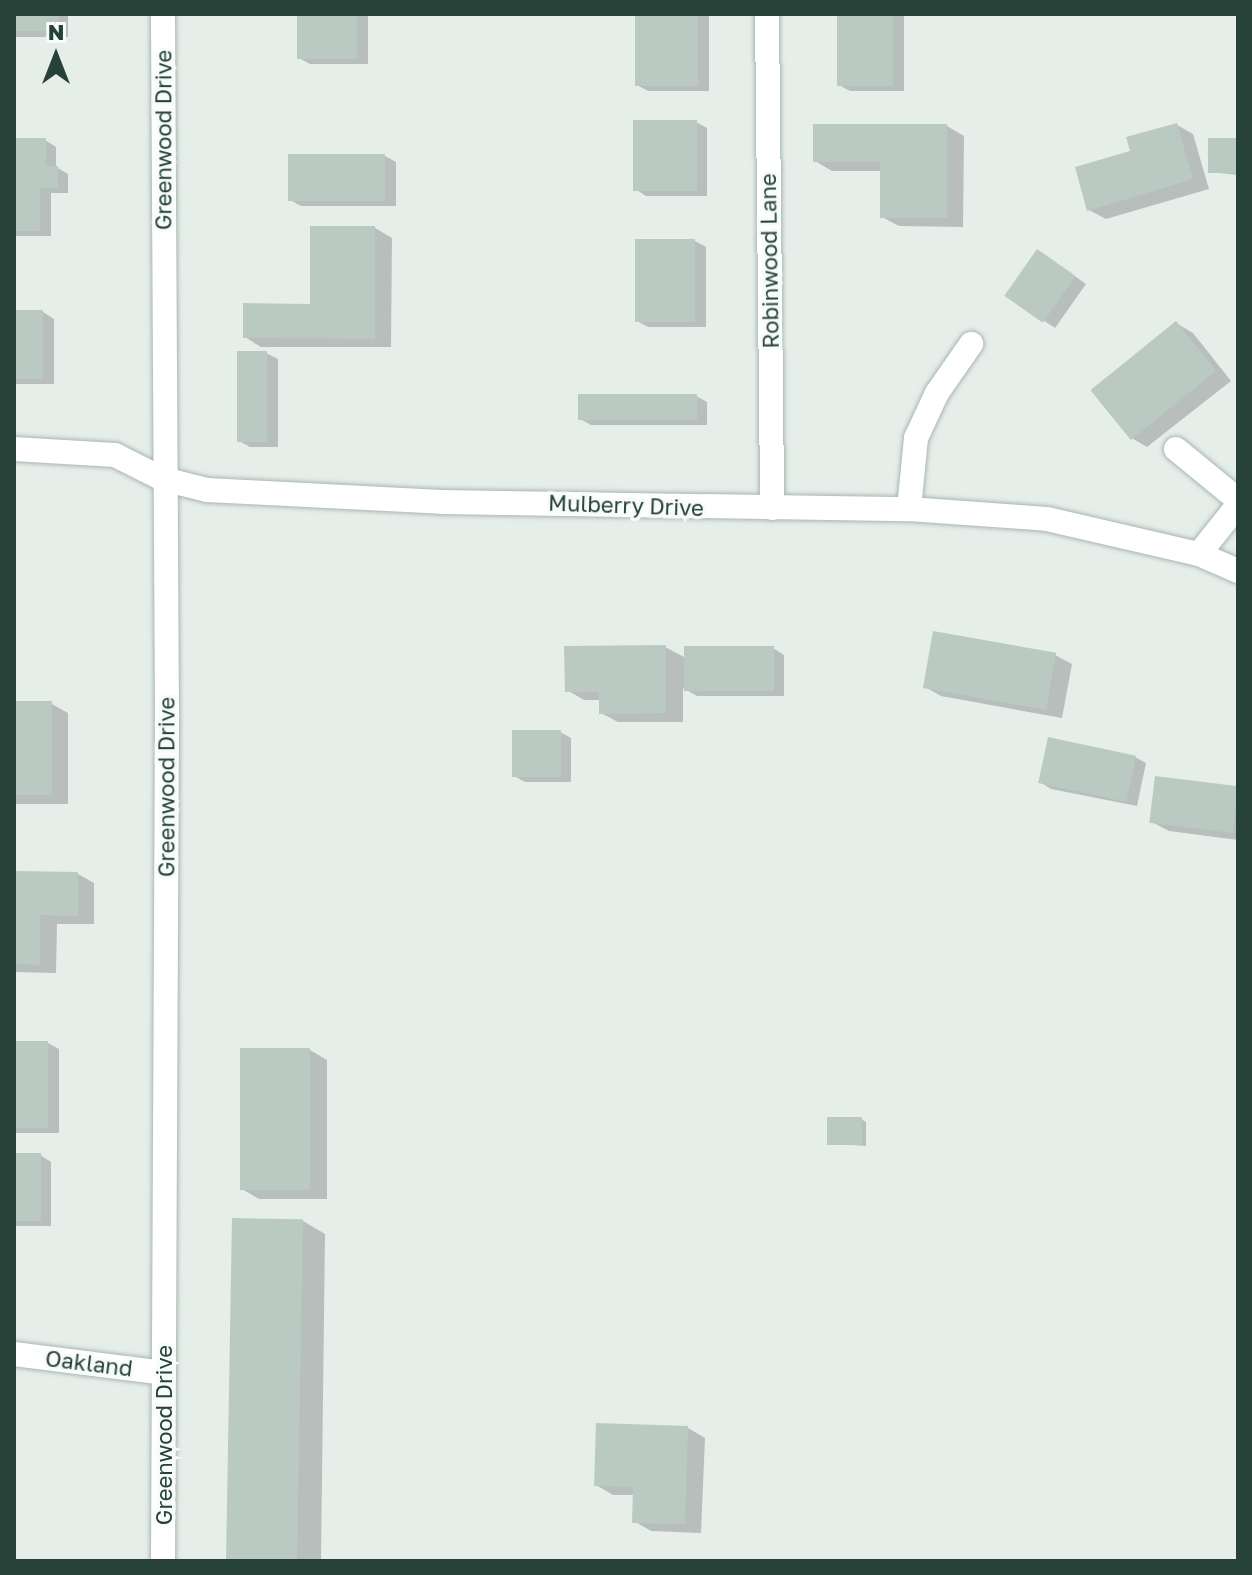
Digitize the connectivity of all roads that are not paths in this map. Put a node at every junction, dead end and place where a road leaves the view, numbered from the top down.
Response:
1 (163, 14) edge
2 (767, 14) edge
3 (971, 344) dead end
4 (14, 449) edge
5 (1176, 449) dead end
6 (163, 479) junction
7 (1238, 503) edge
8 (772, 508) junction
9 (909, 509) junction
10 (1199, 554) junction
11 (1238, 571) edge
12 (14, 1354) edge
13 (164, 1373) junction
14 (163, 1561) edge

1 - 6 street, Greenwood Drive
2 - 8 street, Robinwood Lane
3 - 9 street
4 - 6 street, Mulberry Drive
5 - 7 street
6 - 8 street, Mulberry Drive
6 - 13 street, Greenwood Drive
7 - 10 street
8 - 9 street, Mulberry Drive
9 - 10 street, Mulberry Drive
10 - 11 street, Mulberry Drive
12 - 13 street, Oakland
13 - 14 street, Greenwood Drive

